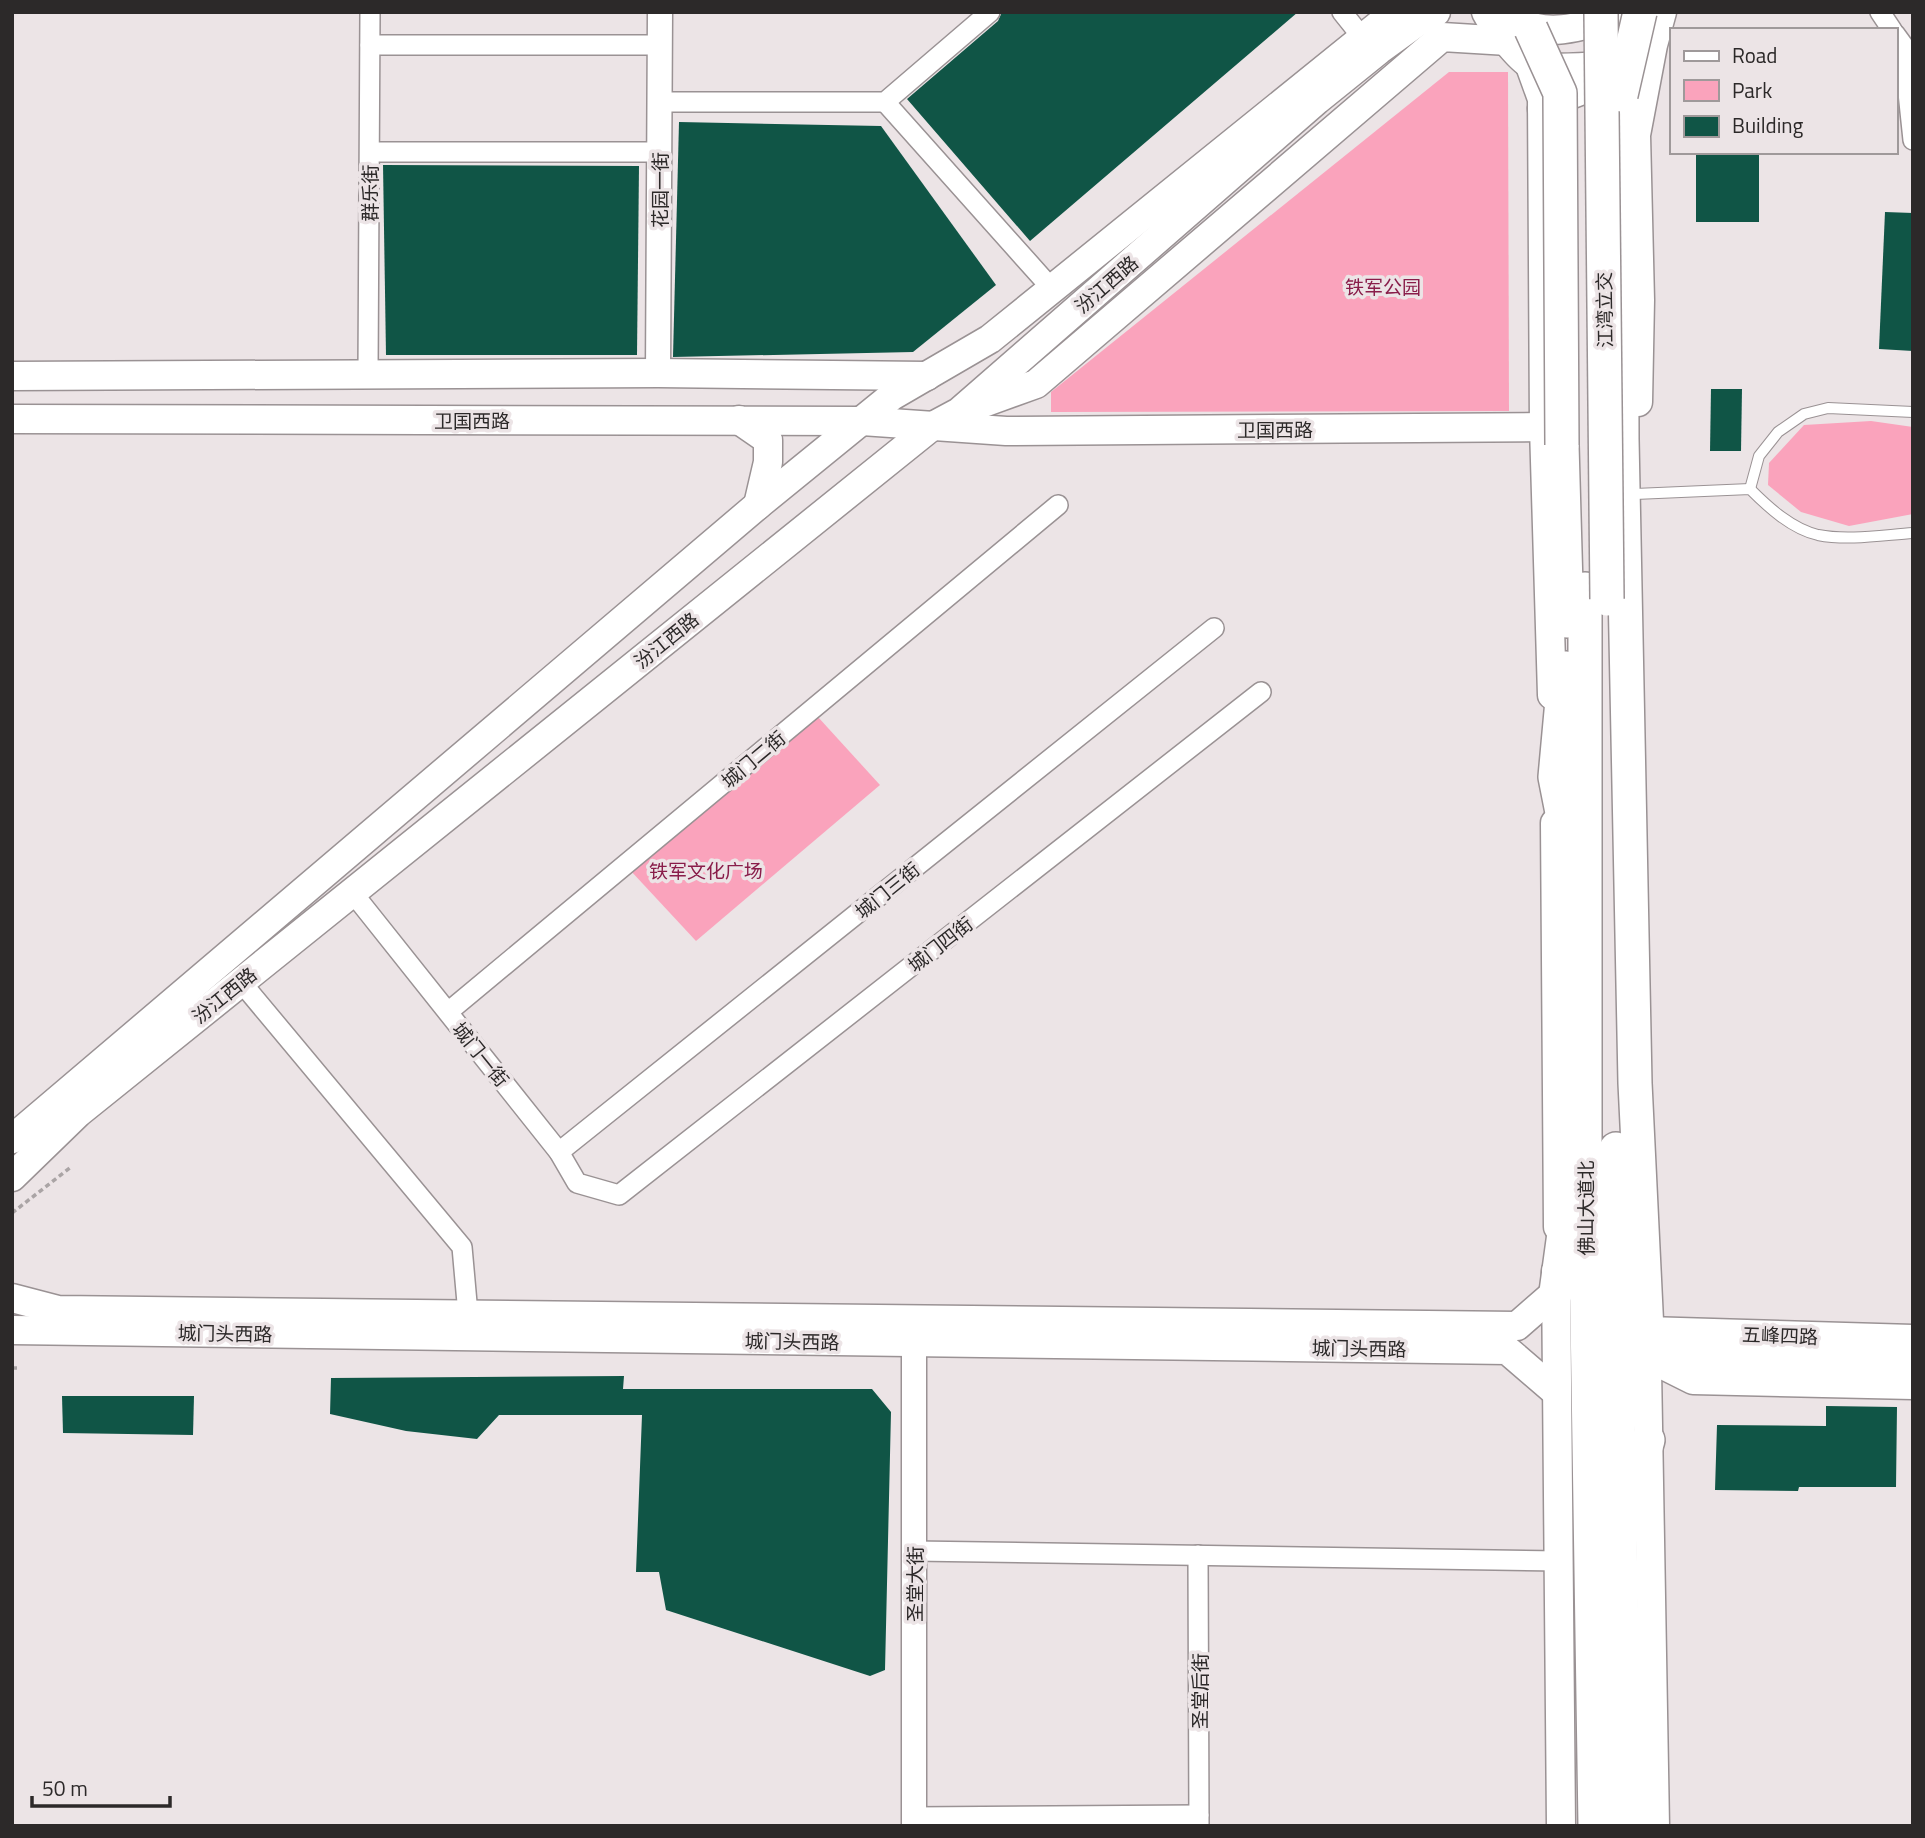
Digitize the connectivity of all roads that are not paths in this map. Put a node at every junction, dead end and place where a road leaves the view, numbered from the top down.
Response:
1 (370, 12) edge
2 (660, 12) edge
3 (678, 12) edge
4 (990, 12) edge
5 (1395, 12) edge
6 (1436, 12) edge
7 (1579, 12) edge
8 (1601, 12) edge
9 (1623, 12) edge
10 (1640, 12) edge
11 (1662, 12) edge
12 (1880, 12) edge
13 (1356, 17) edge
14 (1504, 20) edge
15 (1891, 28) edge
16 (1897, 36) edge
17 (370, 45) junction
18 (659, 45) junction
19 (1653, 46) junction
20 (1529, 64) junction
21 (1312, 92) junction
22 (1632, 99) junction
23 (659, 102) junction
24 (885, 102) junction
25 (1551, 102) junction
26 (1913, 140) edge
27 (369, 152) junction
28 (659, 152) junction
29 (1220, 185) junction
30 (1166, 232) junction
31 (1212, 233) junction
32 (1042, 290) junction
33 (368, 373) junction
34 (658, 373) junction
35 (12, 376) edge
36 (889, 376) junction
37 (927, 376) junction
38 (959, 412) junction
39 (1913, 412) edge
40 (12, 419) edge
41 (739, 420) junction
42 (862, 421) junction
43 (931, 426) junction
44 (1006, 431) junction
45 (1553, 436) junction
46 (1750, 489) junction
47 (1635, 494) junction
48 (758, 505) junction
49 (1058, 505) dead end
50 (1913, 533) edge
51 (1596, 594) junction
52 (1214, 628) dead end
53 (1261, 692) dead end
54 (1555, 777) junction
55 (352, 892) junction
56 (1584, 926) junction
57 (241, 982) junction
58 (448, 1012) junction
59 (1584, 1087) junction
60 (12, 1139) edge
61 (559, 1152) junction
62 (12, 1177) edge
63 (620, 1195) joint
64 (1556, 1292) junction
65 (15, 1298) edge
66 (468, 1314) junction
67 (12, 1330) edge
68 (1907, 1337) edge
69 (914, 1342) junction
70 (1647, 1345) junction
71 (1913, 1363) edge
72 (1913, 1385) edge
73 (1557, 1393) junction
74 (1648, 1440) junction
75 (1620, 1535) junction
76 (914, 1551) junction
77 (1198, 1555) junction
78 (1560, 1561) junction
79 (914, 1821) edge
80 (1199, 1821) edge
81 (1561, 1826) edge
82 (1595, 1826) edge
83 (1626, 1826) edge
84 (1655, 1826) edge

1 - 17 street, 群乐街
2 - 18 street
3 - 18 street, 花园一街
4 - 24 street
5 - 21 main road
6 - 21 main road
7 - 51 highway
8 - 51 highway, 江湾立交, bridge
9 - 14 main road
10 - 22 highway, bridge
11 - 19 main road
12 - 15 street
13 - 32 main road
14 - 20 main road
14 - 25 highway, bridge
14 - 31 main road
16 - 26 street
17 - 18 street
17 - 27 street, 群乐街
18 - 23 street, 花园一街
19 - 20 main road
19 - 22 main road
20 - 25 main road
21 - 29 main road, 汾江西路
21 - 32 main road, 汾江西路
22 - 25 highway, bridge
22 - 47 main road
22 - 70 highway
23 - 24 street
23 - 28 street, 花园一街
24 - 32 street
25 - 45 highway, bridge
27 - 28 street
27 - 33 street, 群乐街
28 - 34 street, 花园一街
29 - 30 main road, 汾江西路
29 - 31 main road
30 - 31 main road
30 - 38 main road, 汾江西路
31 - 38 main road
32 - 36 main road
32 - 37 main road, 汾江西路
33 - 34 main road
33 - 35 main road
34 - 36 main road
36 - 37 main road
37 - 38 main road
37 - 42 main road, 汾江西路
38 - 43 main road, 汾江西路
38 - 44 main road
39 - 46 lane
40 - 41 main road, 卫国西路
41 - 42 main road, 卫国西路
41 - 48 main road
42 - 43 main road, 卫国西路
42 - 48 main road, 汾江西路
43 - 44 main road, 卫国西路
43 - 55 main road, 汾江西路
44 - 45 main road, 卫国西路
45 - 54 highway
46 - 47 lane
46 - 50 lane
47 - 70 main road
48 - 60 main road, 汾江西路
49 - 58 street, 城门二街
51 - 56 highway, 佛山大道北
51 - 75 highway, 佛山大道北
52 - 61 street, 城门三街
53 - 63 street, 城门四街
54 - 56 highway
54 - 64 main road
55 - 57 main road, 汾江西路
55 - 58 street, 城门一街
56 - 59 highway, 佛山大道北
57 - 62 main road, 汾江西路
57 - 66 street
58 - 61 street, 城门一街
59 - 64 highway
59 - 82 highway, 佛山大道北
61 - 63 street, 城门一街
64 - 66 main road, 城门头西路
64 - 73 main road
65 - 66 main road, 城门头西路
67 - 69 main road, 城门头西路
68 - 70 main road, 五峰四路
69 - 73 main road, 城门头西路
69 - 76 street, 圣堂大街
70 - 71 main road, 五峰四路
70 - 72 main road
70 - 74 main road
73 - 78 main road
74 - 75 highway
74 - 84 main road
75 - 83 highway, 佛山大道北
76 - 77 street
76 - 79 street, 圣堂大街
77 - 78 street
77 - 80 street, 圣堂后街
78 - 81 main road
79 - 80 street

